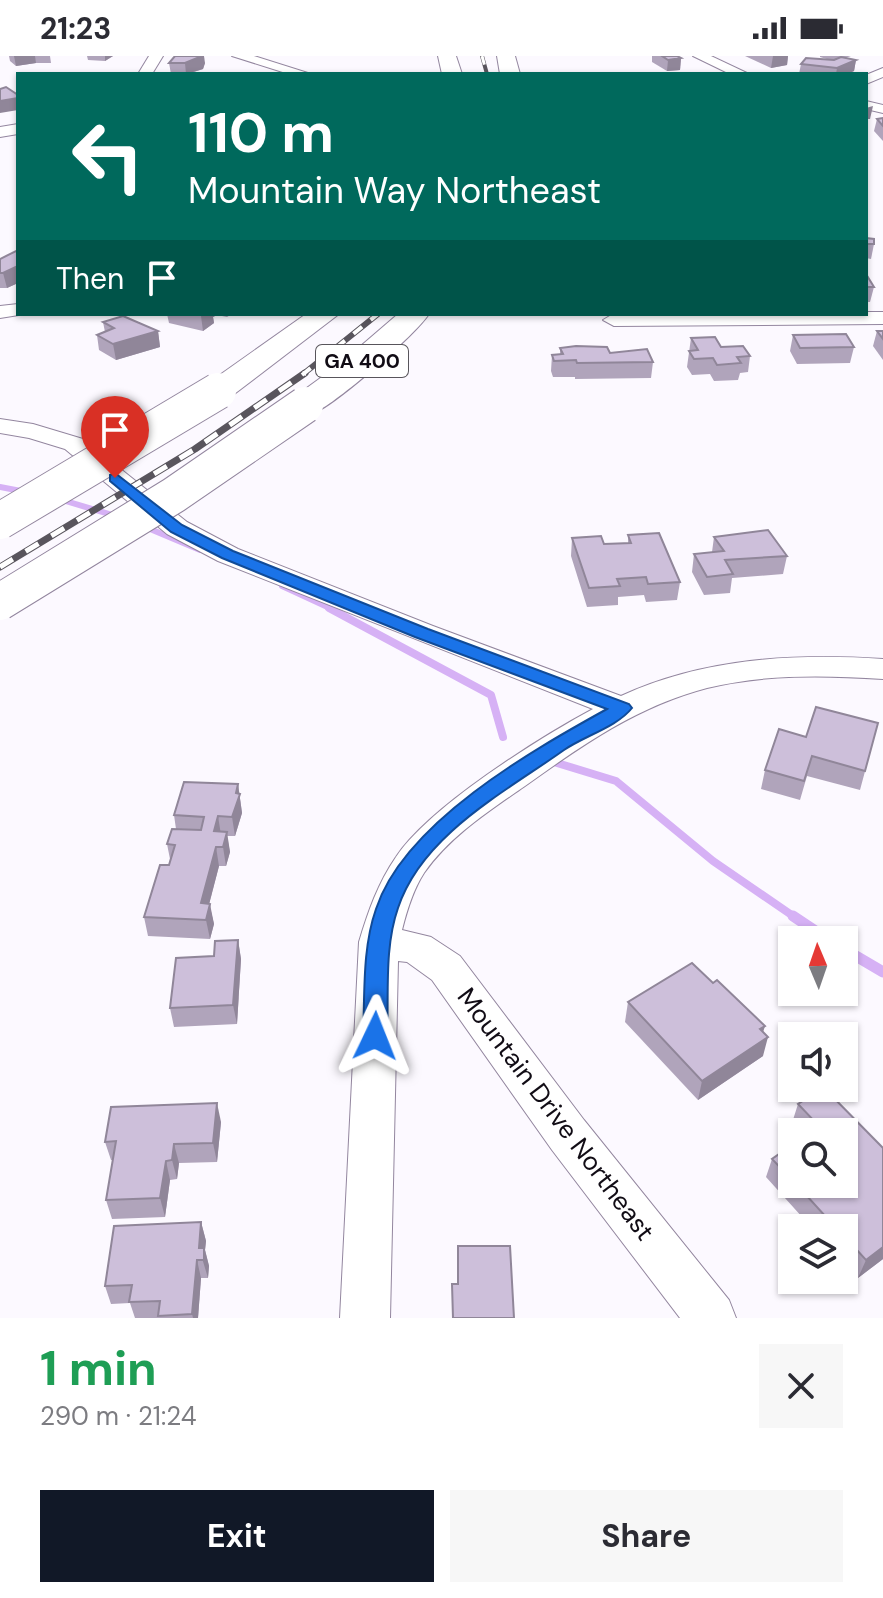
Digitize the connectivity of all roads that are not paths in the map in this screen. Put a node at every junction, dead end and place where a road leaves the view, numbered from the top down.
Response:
1 (239, 56) edge
2 (700, 56) edge
3 (297, 72) edge
4 (737, 72) edge
5 (322, 316) edge
6 (413, 316) edge
7 (782, 317) edge
8 (883, 318) edge
9 (614, 320) dead end
10 (0, 426) edge
11 (0, 521) edge
12 (0, 602) edge
13 (883, 669) edge
14 (622, 708) junction
15 (379, 942) junction
16 (365, 1318) edge
17 (711, 1318) edge

1 - 3 street
2 - 4 street
5 - 11 highway, GA 400, bridge
6 - 12 highway, GA 400, bridge
7 - 8 street
7 - 9 street
10 - 14 street
13 - 14 street
14 - 15 street
15 - 16 street
15 - 17 street, Mountain Drive Northeast

